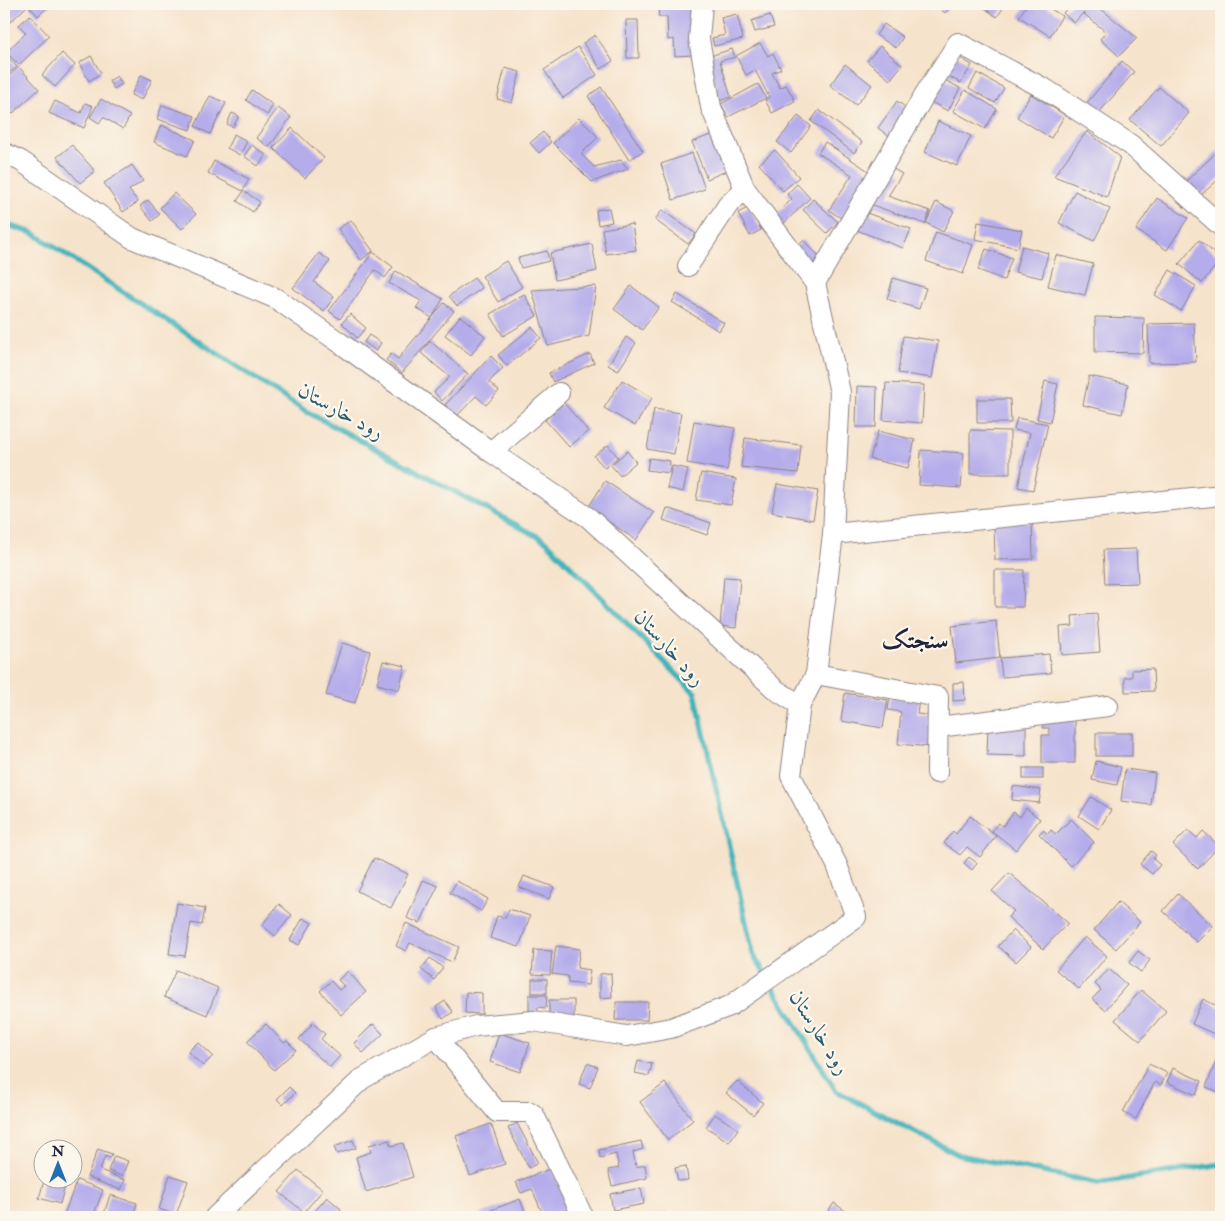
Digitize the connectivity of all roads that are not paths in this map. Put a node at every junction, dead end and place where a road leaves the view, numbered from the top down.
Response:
1 (702, 4) edge
2 (4, 153) edge
3 (745, 189) junction
4 (1221, 226) edge
5 (688, 266) dead end
6 (815, 283) junction
7 (559, 393) dead end
8 (491, 452) junction
9 (1212, 496) dead end
10 (832, 534) junction
11 (816, 674) junction
12 (800, 704) junction
13 (1108, 706) dead end
14 (938, 727) junction
15 (937, 773) dead end
16 (436, 1037) junction
17 (215, 1217) edge
18 (583, 1217) edge

1 - 3 street
2 - 8 street
3 - 5 street
3 - 6 street
4 - 6 street
6 - 10 street
7 - 8 street
8 - 12 street
9 - 10 street
10 - 11 street
11 - 12 street
11 - 14 street
12 - 16 street
13 - 14 street
14 - 15 street
16 - 17 street
16 - 18 street

